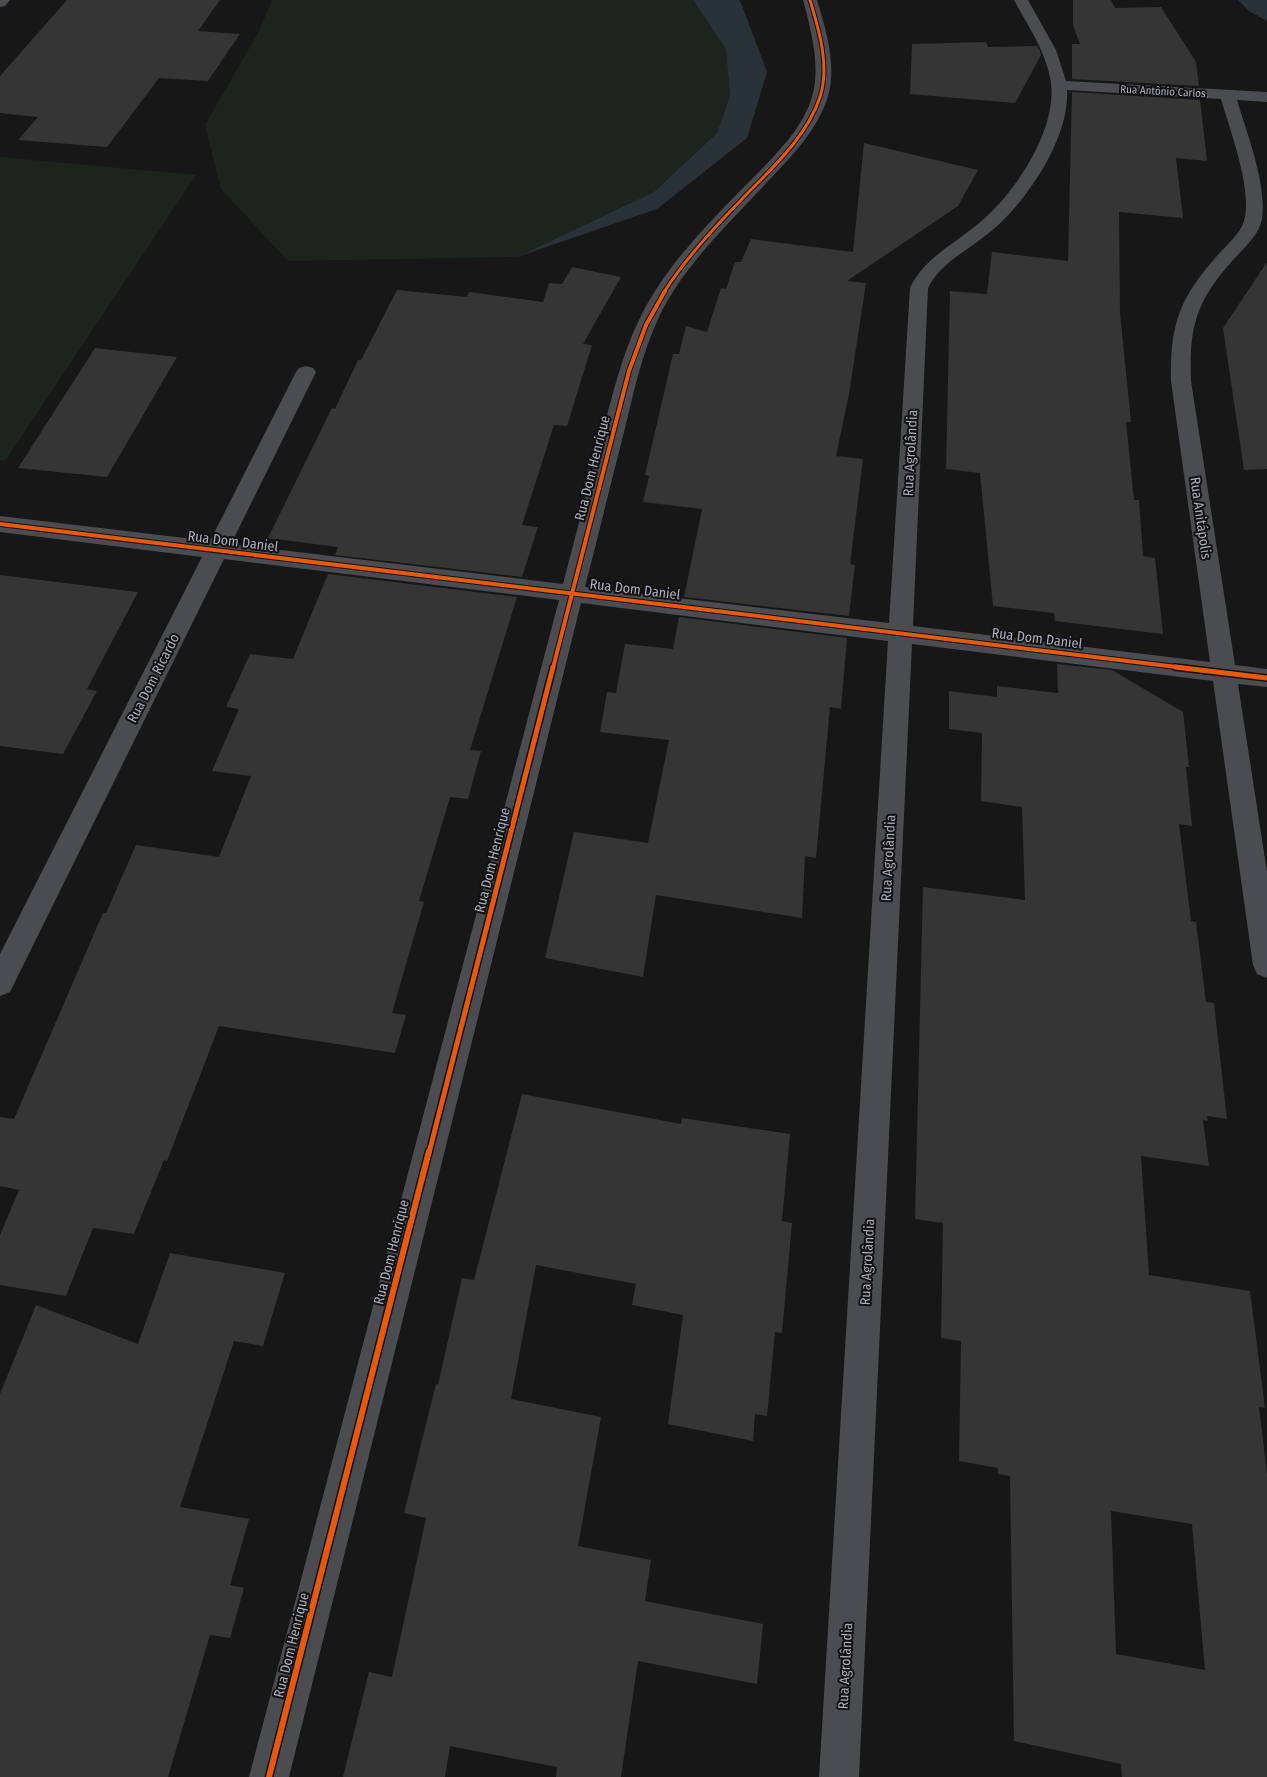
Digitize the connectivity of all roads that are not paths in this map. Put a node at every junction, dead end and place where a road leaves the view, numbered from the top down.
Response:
1 (3, 0) edge
2 (810, 0) edge
3 (1021, 0) edge
4 (0, 3) edge
5 (1060, 85) junction
6 (1228, 95) junction
7 (1267, 97) edge
8 (306, 372) dead end
9 (0, 524) edge
10 (217, 550) junction
11 (572, 593) junction
12 (900, 633) junction
13 (1223, 672) junction
14 (1267, 678) edge
15 (1267, 964) edge
16 (0, 983) edge
17 (269, 1777) edge
18 (839, 1777) edge

1 - 4 street
2 - 11 street, Rua Dom Henrique
3 - 5 street, Rua Agrolândia
5 - 6 street, Rua Antônio Carlos
5 - 12 street, Rua Agrolândia
6 - 7 street, Rua Antônio Carlos
6 - 13 street, Rua Anitápolis
8 - 10 street, Rua Dom Ricardo
9 - 10 street, Rua Dom Daniel
10 - 11 street, Rua Dom Daniel
10 - 16 street, Rua Dom Ricardo
11 - 12 street, Rua Dom Daniel
11 - 17 street, Rua Dom Henrique
12 - 13 street, Rua Dom Daniel
12 - 18 street, Rua Agrolândia
13 - 14 street, Rua Dom Daniel
13 - 15 street, Rua Anitápolis

